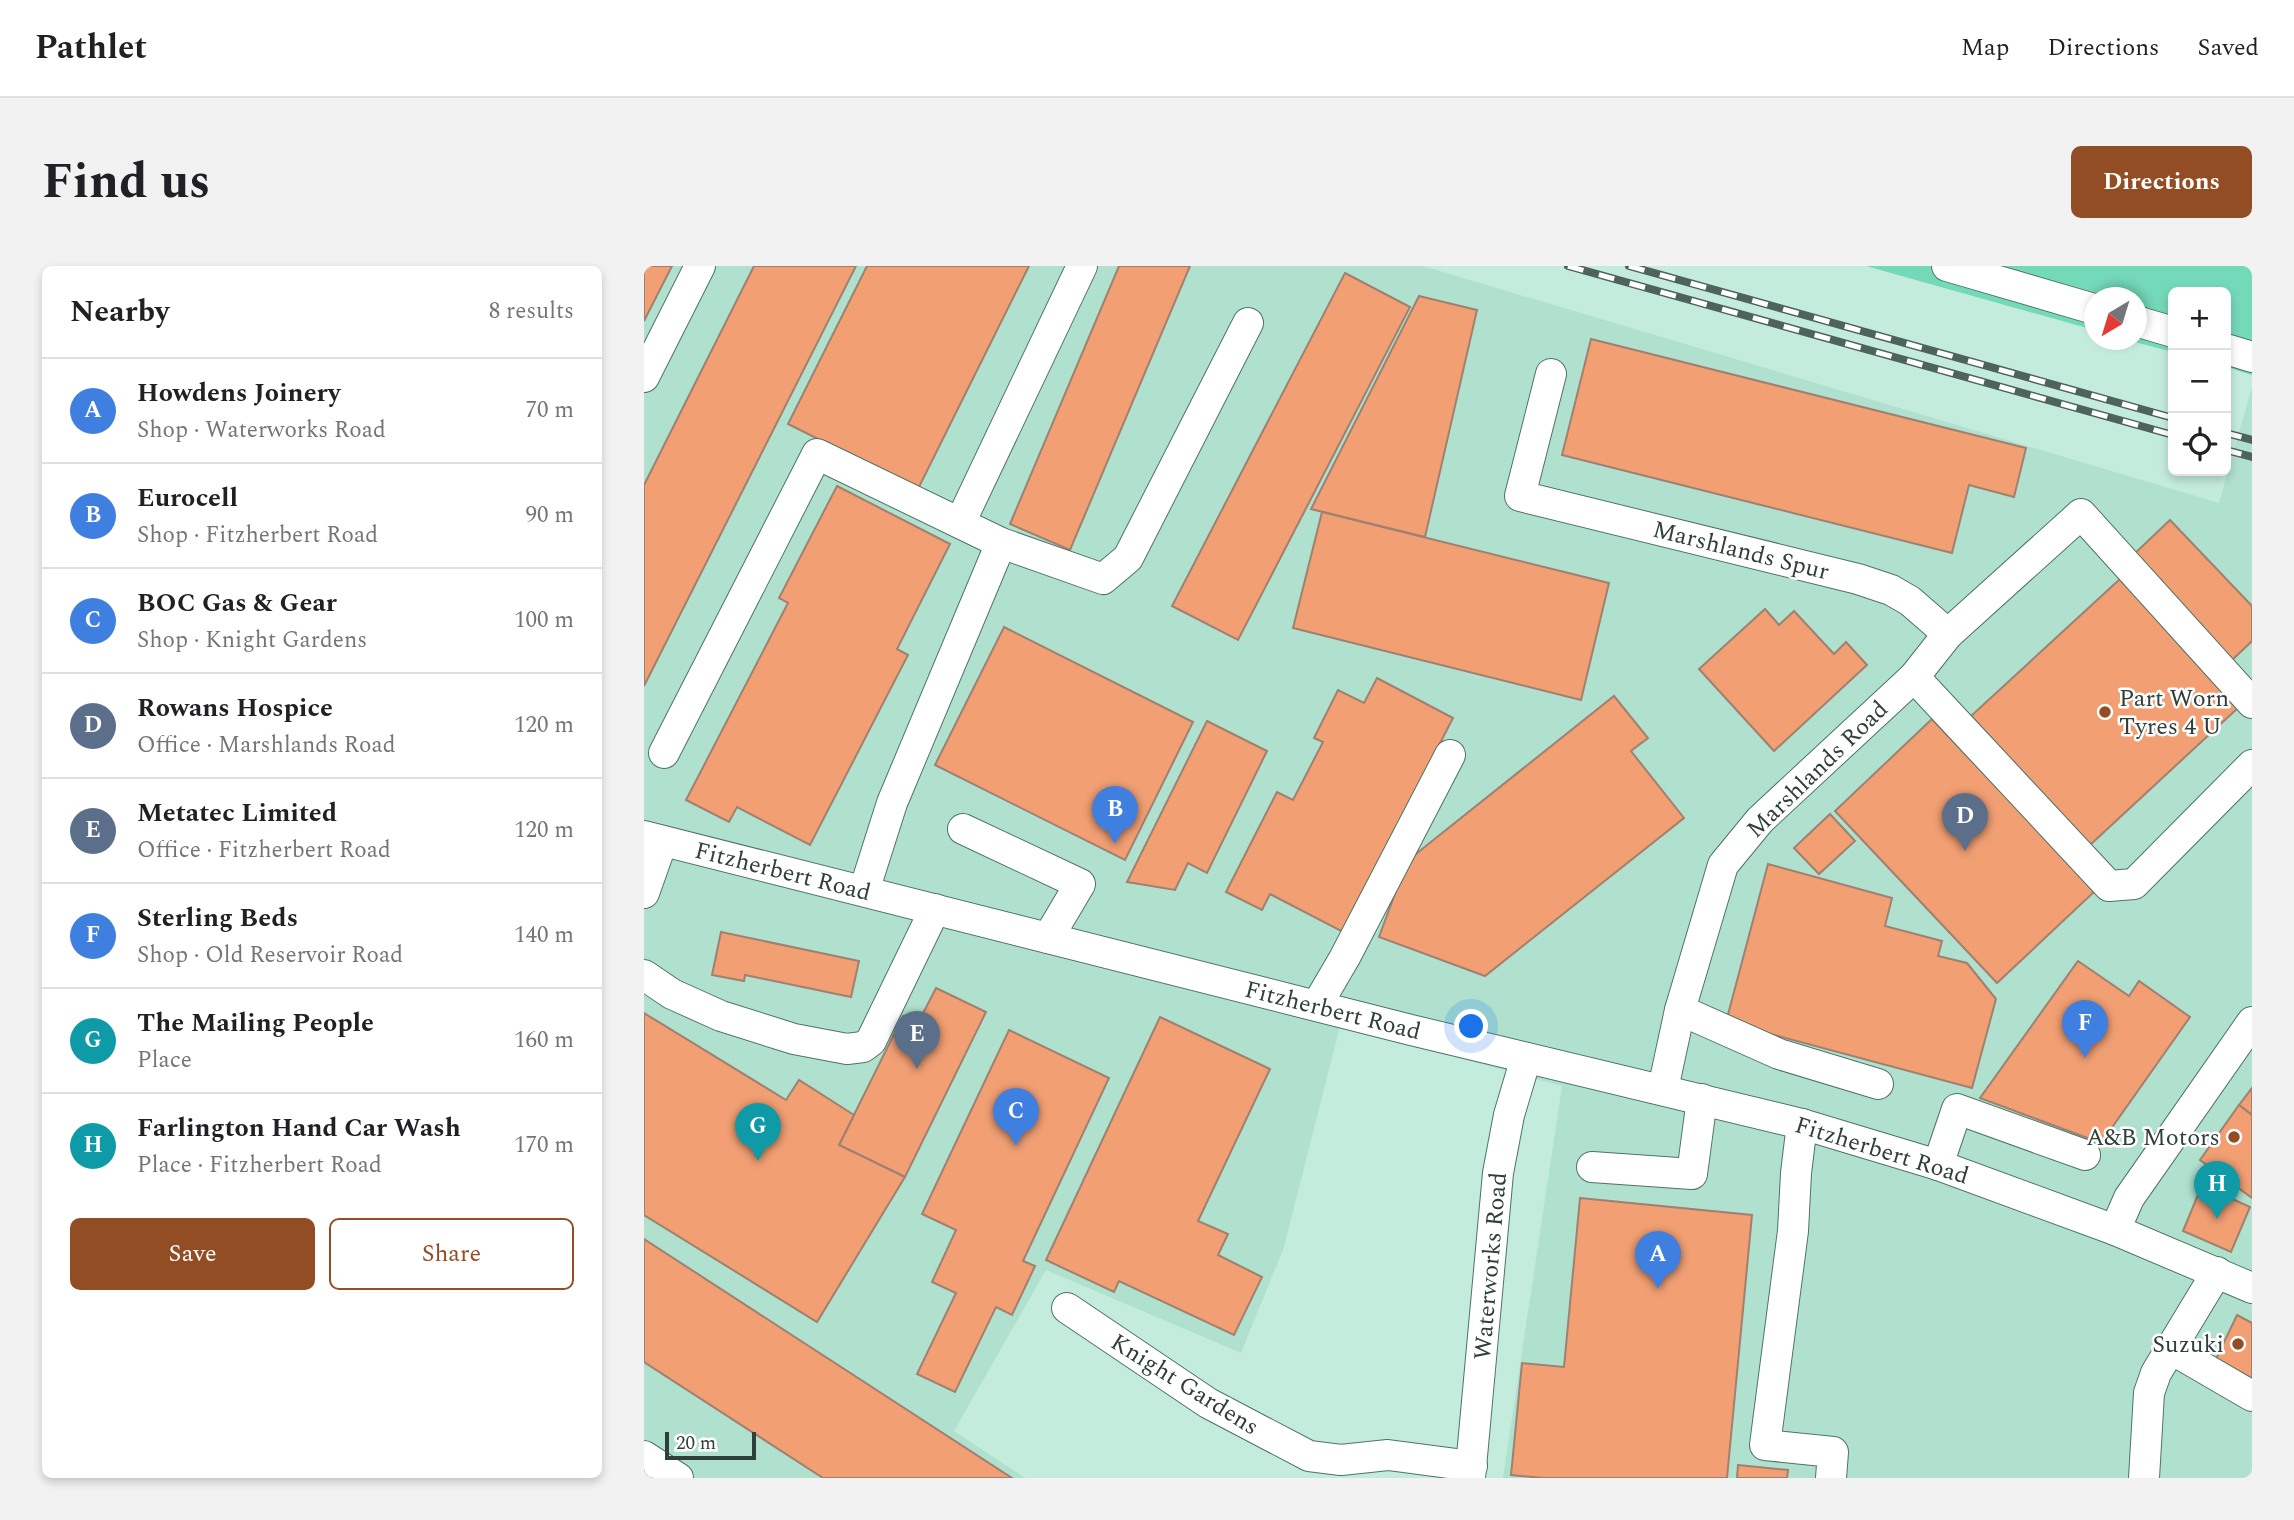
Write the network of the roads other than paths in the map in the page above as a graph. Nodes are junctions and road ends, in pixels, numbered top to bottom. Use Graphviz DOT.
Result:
graph roads {
  1 [pos="700,266"];
  2 [pos="1082,266"];
  3 [pos="1947,266"];
  4 [pos="2084,306"];
  5 [pos="1248,323"];
  6 [pos="2147,324"];
  7 [pos="2168,330"];
  8 [pos="2229,350"];
  9 [pos="2252,357"];
  10 [pos="1551,374"];
  11 [pos="644,377"];
  12 [pos="960,523"];
  13 [pos="1001,543"];
  14 [pos="1948,634"];
  15 [pos="1914,677"];
  16 [pos="2252,703"];
  17 [pos="664,753"];
  18 [pos="1450,755"];
  19 [pos="2252,765"];
  20 [pos="963,829"];
  21 [pos="653,839"];
  22 [pos="864,891"];
  23 [pos="644,893"];
  24 [pos="935,909"];
  25 [pos="1048,938"];
  26 [pos="644,975"];
  27 [pos="1317,1005"];
  28 [pos="1680,1010"];
  29 [pos="2252,1022"];
  30 [pos="1526,1058"];
  31 [pos="1878,1084"];
  32 [pos="1662,1089"];
  33 [pos="1702,1099"];
  34 [pos="1802,1124"];
  35 [pos="2085,1155"];
  36 [pos="1938,1165"];
  37 [pos="1592,1167"];
  38 [pos="2115,1230"];
  39 [pos="2217,1272"];
  40 [pos="2252,1288"];
  41 [pos="1067,1308"];
  42 [pos="2171,1349"];
  43 [pos="2252,1396"];
  44 [pos="644,1456"];
  45 [pos="1471,1472"];
  46 [pos="678,1478"];
  47 [pos="1831,1478"];
  48 [pos="2144,1478"];
  1 -- 11 [label="street"];
  2 -- 12 [label="street"];
  3 -- 4 [label="street"];
  5 -- 13 [label="street"];
  6 -- 7 [label="street"];
  8 -- 9 [label="street"];
  10 -- 14 [label="street, Marshlands Spur"];
  12 -- 13 [label="street"];
  12 -- 17 [label="street"];
  13 -- 22 [label="street"];
  14 -- 15 [label="street, Marshlands Road"];
  14 -- 16 [label="street, Marshlands Road"];
  15 -- 19 [label="street"];
  15 -- 28 [label="street, Marshlands Road"];
  18 -- 27 [label="street"];
  20 -- 25 [label="street"];
  21 -- 22 [label="street, Fitzherbert Road"];
  21 -- 23 [label="street"];
  22 -- 24 [label="street, Fitzherbert Road"];
  24 -- 25 [label="street, Fitzherbert Road"];
  24 -- 26 [label="street"];
  25 -- 27 [label="street, Fitzherbert Road"];
  27 -- 30 [label="street, Fitzherbert Road"];
  28 -- 31 [label="street"];
  28 -- 32 [label="street, Marshlands Road"];
  29 -- 38 [label="street"];
  30 -- 32 [label="street, Fitzherbert Road"];
  30 -- 45 [label="street, Waterworks Road"];
  32 -- 33 [label="street, Fitzherbert Road"];
  33 -- 34 [label="street, Fitzherbert Road"];
  33 -- 37 [label="street"];
  34 -- 36 [label="street, Fitzherbert Road"];
  34 -- 47 [label="street"];
  35 -- 36 [label="street"];
  36 -- 38 [label="street, Fitzherbert Road"];
  38 -- 39 [label="street, Fitzherbert Road"];
  39 -- 40 [label="street, Fitzherbert Road"];
  39 -- 42 [label="street"];
  41 -- 45 [label="street, Knight Gardens"];
  42 -- 43 [label="street"];
  42 -- 48 [label="street"];
  44 -- 46 [label="street"];
}
